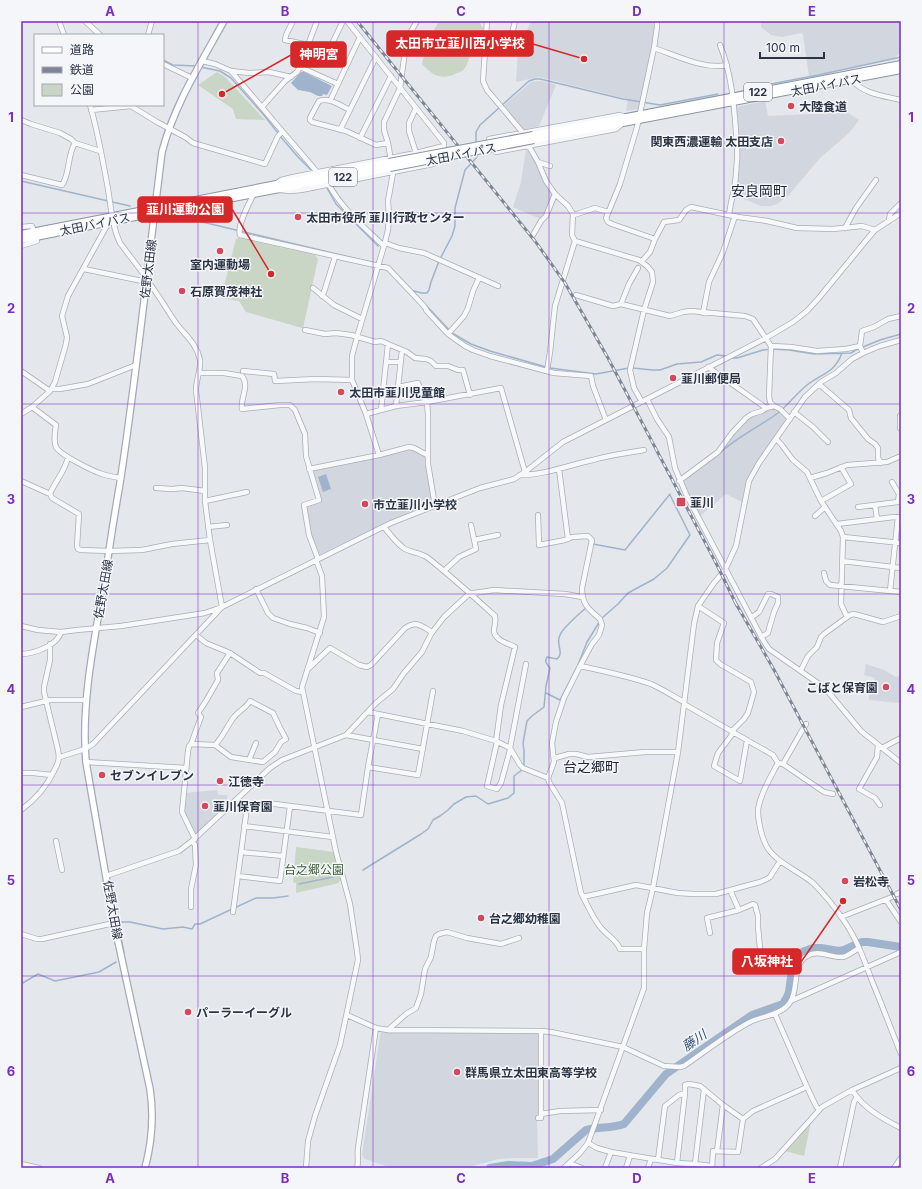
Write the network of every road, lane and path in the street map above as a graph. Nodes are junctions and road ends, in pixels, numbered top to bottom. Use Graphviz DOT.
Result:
graph roads {
  1 [pos="59,21"];
  2 [pos="85,21"];
  3 [pos="152,21"];
  4 [pos="224,21"];
  5 [pos="293,21"];
  6 [pos="317,21"];
  7 [pos="343,21"];
  8 [pos="347,21"];
  9 [pos="417,21"];
  10 [pos="487,21"];
  11 [pos="515,21"];
  12 [pos="657,21"];
  13 [pos="64,34"];
  14 [pos="99,34"];
  15 [pos="148,34"];
  16 [pos="360,37"];
  17 [pos="486,43"];
  18 [pos="308,45"];
  19 [pos="720,45"];
  20 [pos="654,48"];
  21 [pos="327,54"];
  22 [pos="376,57"];
  23 [pos="202,60"];
  24 [pos="348,63"];
  25 [pos="164,64"];
  26 [pos="901,64"];
  27 [pos="726,65"];
  28 [pos="300,67"];
  29 [pos="901,70"];
  30 [pos="231,71"];
  31 [pos="391,76"];
  32 [pos="291,77"];
  33 [pos="192,78"];
  34 [pos="852,80"];
  35 [pos="338,84"];
  36 [pos="400,88"];
  37 [pos="330,100"];
  38 [pos="733,100"];
  39 [pos="901,100"];
  40 [pos="262,107"];
  41 [pos="91,108"];
  42 [pos="416,108"];
  43 [pos="350,110"];
  44 [pos="626,117"];
  45 [pos="639,118"];
  46 [pos="21,120"];
  47 [pos="622,124"];
  48 [pos="169,128"];
  49 [pos="340,130"];
  50 [pos="282,132"];
  51 [pos="522,133"];
  52 [pos="360,138"];
  53 [pos="533,138"];
  54 [pos="489,139"];
  55 [pos="388,143"];
  56 [pos="75,144"];
  57 [pos="529,147"];
  58 [pos="100,151"];
  59 [pos="496,152"];
  60 [pos="416,153"];
  61 [pos="538,162"];
  62 [pos="433,164"];
  63 [pos="391,165"];
  64 [pos="550,166"];
  65 [pos="317,172"];
  66 [pos="21,175"];
  67 [pos="876,180"];
  68 [pos="329,185"];
  69 [pos="276,187"];
  70 [pos="258,188"];
  71 [pos="230,193"];
  72 [pos="254,194"];
  73 [pos="555,194"];
  74 [pos="901,203"];
  75 [pos="155,210"];
  76 [pos="608,212"];
  77 [pos="901,213"];
  78 [pos="574,215"];
  79 [pos="729,215"];
  80 [pos="735,216"];
  81 [pos="112,220"];
  82 [pos="889,221"];
  83 [pos="21,227"];
  84 [pos="845,228"];
  85 [pos="875,230"];
  86 [pos="21,234"];
  87 [pos="35,234"];
  88 [pos="533,235"];
  89 [pos="655,239"];
  90 [pos="21,240"];
  91 [pos="576,242"];
  92 [pos="384,244"];
  93 [pos="21,246"];
  94 [pos="335,257"];
  95 [pos="642,261"];
  96 [pos="378,266"];
  97 [pos="638,268"];
  98 [pos="84,269"];
  99 [pos="479,278"];
  100 [pos="147,279"];
  101 [pos="498,286"];
  102 [pos="313,288"];
  103 [pos="322,296"];
  104 [pos="576,296"];
  105 [pos="621,304"];
  106 [pos="644,310"];
  107 [pos="702,312"];
  108 [pos="901,316"];
  109 [pos="362,319"];
  110 [pos="305,330"];
  111 [pos="450,332"];
  112 [pos="357,337"];
  113 [pos="766,338"];
  114 [pos="901,340"];
  115 [pos="388,344"];
  116 [pos="770,349"];
  117 [pos="861,349"];
  118 [pos="402,350"];
  119 [pos="386,362"];
  120 [pos="401,362"];
  121 [pos="136,365"];
  122 [pos="708,367"];
  123 [pos="547,369"];
  124 [pos="21,371"];
  125 [pos="243,371"];
  126 [pos="199,373"];
  127 [pos="352,380"];
  128 [pos="819,384"];
  129 [pos="398,387"];
  130 [pos="51,390"];
  131 [pos="470,395"];
  132 [pos="647,399"];
  133 [pos="427,402"];
  134 [pos="642,402"];
  135 [pos="396,406"];
  136 [pos="774,406"];
  137 [pos="32,407"];
  138 [pos="766,408"];
  139 [pos="381,410"];
  140 [pos="794,412"];
  141 [pos="21,414"];
  142 [pos="366,414"];
  143 [pos="900,416"];
  144 [pos="790,419"];
  145 [pos="606,420"];
  146 [pos="901,428"];
  147 [pos="776,439"];
  148 [pos="828,442"];
  149 [pos="644,450"];
  150 [pos="379,455"];
  151 [pos="428,455"];
  152 [pos="901,456"];
  153 [pos="68,457"];
  154 [pos="881,463"];
  155 [pos="842,467"];
  156 [pos="309,469"];
  157 [pos="560,469"];
  158 [pos="525,472"];
  159 [pos="520,475"];
  160 [pos="120,478"];
  161 [pos="810,478"];
  162 [pos="679,480"];
  163 [pos="21,481"];
  164 [pos="892,482"];
  165 [pos="156,488"];
  166 [pos="205,491"];
  167 [pos="247,492"];
  168 [pos="50,494"];
  169 [pos="900,494"];
  170 [pos="204,501"];
  171 [pos="821,501"];
  172 [pos="875,505"];
  173 [pos="435,506"];
  174 [pos="825,507"];
  175 [pos="858,507"];
  176 [pos="538,515"];
  177 [pos="815,516"];
  178 [pos="899,518"];
  179 [pos="877,519"];
  180 [pos="837,524"];
  181 [pos="228,525"];
  182 [pos="471,525"];
  183 [pos="208,527"];
  184 [pos="384,527"];
  185 [pos="498,535"];
  186 [pos="843,537"];
  187 [pos="568,539"];
  188 [pos="210,540"];
  189 [pos="474,540"];
  190 [pos="895,542"];
  191 [pos="901,542"];
  192 [pos="109,551"];
  193 [pos="317,559"];
  194 [pos="842,561"];
  195 [pos="893,567"];
  196 [pos="901,568"];
  197 [pos="725,570"];
  198 [pos="444,571"];
  199 [pos="824,573"];
  200 [pos="842,586"];
  201 [pos="256,589"];
  202 [pos="890,591"];
  203 [pos="901,592"];
  204 [pos="470,593"];
  205 [pos="582,596"];
  206 [pos="698,606"];
  207 [pos="222,607"];
  208 [pos="901,616"];
  209 [pos="847,617"];
  210 [pos="751,618"];
  211 [pos="21,626"];
  212 [pos="96,628"];
  213 [pos="61,632"];
  214 [pos="432,632"];
  215 [pos="320,633"];
  216 [pos="196,635"];
  217 [pos="762,637"];
  218 [pos="50,644"];
  219 [pos="230,653"];
  220 [pos="21,654"];
  221 [pos="526,664"];
  222 [pos="580,666"];
  223 [pos="307,670"];
  224 [pos="801,670"];
  225 [pos="433,690"];
  226 [pos="303,692"];
  227 [pos="46,700"];
  228 [pos="86,700"];
  229 [pos="684,703"];
  230 [pos="21,706"];
  231 [pos="368,712"];
  232 [pos="378,714"];
  233 [pos="428,724"];
  234 [pos="806,724"];
  235 [pos="733,732"];
  236 [pos="346,735"];
  237 [pos="901,738"];
  238 [pos="373,740"];
  239 [pos="747,740"];
  240 [pos="496,741"];
  241 [pos="256,743"];
  242 [pos="191,744"];
  243 [pos="215,744"];
  244 [pos="880,746"];
  245 [pos="315,748"];
  246 [pos="85,749"];
  247 [pos="423,749"];
  248 [pos="510,749"];
  249 [pos="678,752"];
  250 [pos="60,757"];
  251 [pos="555,758"];
  252 [pos="250,760"];
  253 [pos="264,761"];
  254 [pos="86,762"];
  255 [pos="901,763"];
  256 [pos="780,764"];
  257 [pos="368,767"];
  258 [pos="186,768"];
  259 [pos="270,768"];
  260 [pos="21,774"];
  261 [pos="52,775"];
  262 [pos="548,778"];
  263 [pos="833,794"];
  264 [pos="234,802"];
  265 [pos="267,803"];
  266 [pos="880,805"];
  267 [pos="290,806"];
  268 [pos="21,810"];
  269 [pos="328,811"];
  270 [pos="244,826"];
  271 [pos="286,832"];
  272 [pos="333,837"];
  273 [pos="194,840"];
  274 [pos="56,841"];
  275 [pos="241,852"];
  276 [pos="283,856"];
  277 [pos="780,861"];
  278 [pos="62,870"];
  279 [pos="106,876"];
  280 [pos="238,876"];
  281 [pos="653,888"];
  282 [pos="730,890"];
  283 [pos="583,897"];
  284 [pos="892,897"];
  285 [pos="886,900"];
  286 [pos="191,907"];
  287 [pos="234,910"];
  288 [pos="739,910"];
  289 [pos="841,917"];
  290 [pos="901,922"];
  291 [pos="114,923"];
  292 [pos="710,933"];
  293 [pos="21,934"];
  294 [pos="519,938"];
  295 [pos="859,948"];
  296 [pos="644,949"];
  297 [pos="901,952"];
  298 [pos="867,967"];
  299 [pos="762,970"];
  300 [pos="792,1000"];
  301 [pos="775,1014"];
  302 [pos="347,1015"];
  303 [pos="376,1028"];
  304 [pos="388,1030"];
  305 [pos="541,1031"];
  306 [pos="623,1047"];
  307 [pos="901,1054"];
  308 [pos="901,1068"];
  309 [pos="807,1087"];
  310 [pos="704,1089"];
  311 [pos="852,1090"];
  312 [pos="685,1093"];
  313 [pos="857,1097"];
  314 [pos="723,1105"];
  315 [pos="601,1110"];
  316 [pos="819,1110"];
  317 [pos="743,1119"];
  318 [pos="901,1128"];
  319 [pos="588,1143"];
  320 [pos="717,1151"];
  321 [pos="611,1152"];
  322 [pos="630,1156"];
  323 [pos="901,1158"];
  324 [pos="651,1159"];
  325 [pos="658,1160"];
  326 [pos="569,1163"];
  327 [pos="677,1163"];
  328 [pos="21,1164"];
  329 [pos="696,1164"];
  330 [pos="711,1167"];
  331 [pos="39,1168"];
  332 [pos="145,1168"];
  333 [pos="306,1168"];
  334 [pos="357,1168"];
  335 [pos="564,1168"];
  336 [pos="582,1168"];
  337 [pos="605,1168"];
  338 [pos="626,1168"];
  339 [pos="648,1168"];
  340 [pos="761,1168"];
  341 [pos="840,1168"];
  342 [pos="894,1168"];
  1 -- 13 [label="street"];
  2 -- 14 [label="street"];
  3 -- 15 [label="street"];
  4 -- 23 [label="main road, 佐野太田線"];
  5 -- 18 [label="street"];
  6 -- 18 [label="street"];
  7 -- 21 [label="street"];
  8 -- 16 [label="street"];
  9 -- 36 [label="street"];
  10 -- 17 [label="street"];
  11 -- 17 [label="street"];
  12 -- 20 [label="street"];
  16 -- 22 [label="street"];
  16 -- 24 [label="street"];
  17 -- 51 [label="street"];
  18 -- 21 [label="street"];
  18 -- 28 [label="street"];
  19 -- 27 [label="street"];
  20 -- 27 [label="street"];
  20 -- 45 [label="street"];
  21 -- 24 [label="street"];
  22 -- 31 [label="street"];
  22 -- 43 [label="street"];
  23 -- 30 [label="street"];
  23 -- 33 [label="main road, 佐野太田線"];
  24 -- 35 [label="street"];
  25 -- 33 [label="street"];
  26 -- 38 [label="highway, 太田バイパス / 122"];
  27 -- 38 [label="street"];
  28 -- 32 [label="street"];
  28 -- 35 [label="street"];
  29 -- 34 [label="highway, 太田バイパス / 122"];
  30 -- 32 [label="street"];
  30 -- 40 [label="street"];
  31 -- 36 [label="street"];
  31 -- 52 [label="street"];
  32 -- 40 [label="street"];
  33 -- 48 [label="main road, 佐野太田線"];
  34 -- 38 [label="highway, 太田バイパス / 122"];
  34 -- 39 [label="street"];
  35 -- 37 [label="street"];
  36 -- 42 [label="street"];
  36 -- 55 [label="street"];
  37 -- 43 [label="street"];
  37 -- 49 [label="street"];
  38 -- 45 [label="highway, 太田バイパス / 122"];
  38 -- 79 [label="street"];
  40 -- 50 [label="street"];
  41 -- 48 [label="street"];
  41 -- 58 [label="street"];
  42 -- 60 [label="street"];
  42 -- 60 [label="street"];
  43 -- 49 [label="street"];
  44 -- 45 [label="highway, 太田バイパス / 122"];
  44 -- 51 [label="street"];
  44 -- 53 [label="highway, 太田バイパス / 122"];
  45 -- 47 [label="highway, 太田バイパス / 122"];
  45 -- 76 [label="street"];
  46 -- 56 [label="street"];
  47 -- 53 [label="highway, 太田バイパス / 122"];
  47 -- 57 [label="street"];
  48 -- 50 [label="street"];
  48 -- 75 [label="main road, 佐野太田線"];
  49 -- 52 [label="street"];
  50 -- 65 [label="street"];
  51 -- 54 [label="street"];
  51 -- 57 [label="street"];
  52 -- 55 [label="street"];
  53 -- 63 [label="highway, 太田バイパス / 122, bridge"];
  55 -- 63 [label="street"];
  56 -- 58 [label="street"];
  56 -- 66 [label="street"];
  57 -- 59 [label="street"];
  57 -- 61 [label="street"];
  58 -- 81 [label="street"];
  60 -- 63 [label="street"];
  61 -- 64 [label="street"];
  61 -- 73 [label="street"];
  62 -- 63 [label="street"];
  63 -- 65 [label="street"];
  63 -- 68 [label="street"];
  63 -- 69 [label="highway, 太田バイパス / 122"];
  63 -- 92 [label="street"];
  65 -- 69 [label="street"];
  67 -- 84 [label="street"];
  68 -- 69 [label="street"];
  68 -- 92 [label="street"];
  69 -- 70 [label="highway, 太田バイパス / 122"];
  69 -- 72 [label="highway, 太田バイパス / 122"];
  70 -- 71 [label="highway, 太田バイパス / 122"];
  70 -- 72 [label="street"];
  71 -- 72 [label="street"];
  71 -- 75 [label="highway, 太田バイパス / 122"];
  72 -- 75 [label="highway, 太田バイパス / 122"];
  72 -- 94 [label="street"];
  73 -- 78 [label="street"];
  73 -- 88 [label="street"];
  74 -- 82 [label="street"];
  75 -- 81 [label="highway, 太田バイパス / 122"];
  75 -- 100 [label="main road, 佐野太田線"];
  76 -- 78 [label="street"];
  76 -- 89 [label="street"];
  77 -- 82 [label="street"];
  78 -- 91 [label="street"];
  79 -- 80 [label="street"];
  79 -- 89 [label="street"];
  80 -- 84 [label="street"];
  80 -- 107 [label="street"];
  81 -- 87 [label="highway, 太田バイパス / 122"];
  81 -- 98 [label="street"];
  81 -- 100 [label="street"];
  82 -- 85 [label="street"];
  83 -- 87 [label="street"];
  84 -- 85 [label="street"];
  85 -- 113 [label="street"];
  86 -- 87 [label="highway, 太田バイパス / 122"];
  87 -- 90 [label="highway, 太田バイパス / 122"];
  87 -- 93 [label="street"];
  89 -- 95 [label="street"];
  91 -- 95 [label="street"];
  91 -- 123 [label="street"];
  92 -- 96 [label="street"];
  92 -- 99 [label="street"];
  94 -- 96 [label="street"];
  94 -- 103 [label="street"];
  95 -- 106 [label="street"];
  96 -- 109 [label="street"];
  96 -- 111 [label="street"];
  97 -- 105 [label="street"];
  98 -- 100 [label="street"];
  98 -- 130 [label="street"];
  99 -- 101 [label="street"];
  99 -- 111 [label="street"];
  100 -- 121 [label="main road, 佐野太田線"];
  100 -- 126 [label="street"];
  102 -- 103 [label="street"];
  103 -- 109 [label="street"];
  104 -- 105 [label="street"];
  105 -- 106 [label="street"];
  106 -- 107 [label="street"];
  106 -- 134 [label="street"];
  107 -- 113 [label="street"];
  108 -- 117 [label="street"];
  109 -- 112 [label="street"];
  110 -- 112 [label="street"];
  111 -- 123 [label="street"];
  112 -- 115 [label="street"];
  112 -- 127 [label="street"];
  113 -- 116 [label="street"];
  113 -- 122 [label="street"];
  114 -- 117 [label="street"];
  115 -- 118 [label="street"];
  115 -- 119 [label="street"];
  116 -- 117 [label="street"];
  116 -- 136 [label="street"];
  117 -- 128 [label="street"];
  118 -- 120 [label="street"];
  118 -- 131 [label="street"];
  119 -- 120 [label="street"];
  119 -- 139 [label="street"];
  120 -- 129 [label="street"];
  121 -- 130 [label="street"];
  121 -- 160 [label="main road, 佐野太田線"];
  122 -- 132 [label="street"];
  122 -- 138 [label="street"];
  123 -- 145 [label="street"];
  124 -- 130 [label="street"];
  125 -- 127 [label="street"];
  126 -- 156 [label="street"];
  126 -- 166 [label="street"];
  127 -- 142 [label="street"];
  128 -- 140 [label="street"];
  128 -- 154 [label="street"];
  129 -- 133 [label="street"];
  129 -- 135 [label="street"];
  130 -- 137 [label="street"];
  131 -- 133 [label="street"];
  131 -- 158 [label="street"];
  132 -- 134 [label="street"];
  132 -- 162 [label="street"];
  133 -- 135 [label="street"];
  133 -- 151 [label="street"];
  134 -- 145 [label="street"];
  135 -- 139 [label="street"];
  136 -- 138 [label="street"];
  136 -- 144 [label="street"];
  137 -- 141 [label="street"];
  137 -- 153 [label="street"];
  138 -- 162 [label="street"];
  139 -- 142 [label="street"];
  140 -- 144 [label="street"];
  140 -- 148 [label="street"];
  142 -- 150 [label="street"];
  143 -- 146 [label="street"];
  144 -- 147 [label="street"];
  145 -- 158 [label="street"];
  147 -- 161 [label="street"];
  147 -- 197 [label="street"];
  149 -- 157 [label="street"];
  150 -- 151 [label="street"];
  150 -- 156 [label="street"];
  151 -- 173 [label="street"];
  152 -- 154 [label="street"];
  153 -- 160 [label="street"];
  153 -- 168 [label="street"];
  154 -- 155 [label="street"];
  155 -- 161 [label="street"];
  155 -- 171 [label="street"];
  156 -- 193 [label="street"];
  157 -- 159 [label="street"];
  157 -- 187 [label="street"];
  158 -- 159 [label="street"];
  159 -- 173 [label="street"];
  160 -- 192 [label="main road, 佐野太田線"];
  161 -- 171 [label="street"];
  162 -- 197 [label="street"];
  163 -- 168 [label="street"];
  164 -- 169 [label="street"];
  165 -- 166 [label="street"];
  166 -- 170 [label="street"];
  167 -- 170 [label="street"];
  168 -- 192 [label="street"];
  169 -- 172 [label="street"];
  170 -- 183 [label="street"];
  171 -- 174 [label="street"];
  172 -- 175 [label="street"];
  172 -- 179 [label="street"];
  173 -- 184 [label="street"];
  174 -- 177 [label="street"];
  174 -- 180 [label="street"];
  176 -- 187 [label="street"];
  178 -- 179 [label="street"];
  178 -- 190 [label="street"];
  179 -- 180 [label="street"];
  180 -- 186 [label="street"];
  181 -- 183 [label="street"];
  182 -- 189 [label="street"];
  183 -- 188 [label="street"];
  184 -- 193 [label="street"];
  184 -- 198 [label="street"];
  185 -- 189 [label="street"];
  186 -- 190 [label="street"];
  186 -- 194 [label="street"];
  187 -- 205 [label="street"];
  188 -- 192 [label="street"];
  188 -- 207 [label="street"];
  189 -- 198 [label="street"];
  190 -- 191 [label="street"];
  190 -- 195 [label="street"];
  192 -- 212 [label="main road, 佐野太田線"];
  193 -- 201 [label="street"];
  193 -- 215 [label="street"];
  194 -- 195 [label="street"];
  194 -- 200 [label="street"];
  195 -- 196 [label="street"];
  195 -- 202 [label="street"];
  197 -- 206 [label="street"];
  197 -- 210 [label="street"];
  198 -- 204 [label="street"];
  199 -- 200 [label="street"];
  200 -- 202 [label="street"];
  200 -- 209 [label="street"];
  201 -- 207 [label="street"];
  201 -- 215 [label="street"];
  202 -- 203 [label="street"];
  204 -- 205 [label="street"];
  204 -- 214 [label="street"];
  204 -- 240 [label="street"];
  205 -- 222 [label="street"];
  206 -- 229 [label="street"];
  206 -- 235 [label="street"];
  207 -- 212 [label="street"];
  207 -- 216 [label="street"];
  208 -- 209 [label="street"];
  209 -- 224 [label="street"];
  210 -- 217 [label="street"];
  210 -- 217 [label="street"];
  211 -- 213 [label="street"];
  212 -- 213 [label="street"];
  212 -- 228 [label="main road, 佐野太田線"];
  213 -- 218 [label="street"];
  214 -- 223 [label="street"];
  214 -- 231 [label="street"];
  215 -- 223 [label="street"];
  216 -- 219 [label="street"];
  216 -- 246 [label="street"];
  217 -- 224 [label="street"];
  218 -- 220 [label="street"];
  218 -- 227 [label="street"];
  219 -- 226 [label="street"];
  219 -- 242 [label="street"];
  221 -- 248 [label="street"];
  222 -- 229 [label="street"];
  222 -- 251 [label="street"];
  223 -- 226 [label="street"];
  224 -- 244 [label="street"];
  225 -- 233 [label="street"];
  226 -- 245 [label="street"];
  227 -- 228 [label="street"];
  227 -- 230 [label="street"];
  227 -- 250 [label="street"];
  228 -- 246 [label="main road, 佐野太田線"];
  229 -- 235 [label="street"];
  229 -- 249 [label="street"];
  231 -- 232 [label="street"];
  231 -- 236 [label="street"];
  232 -- 233 [label="street"];
  232 -- 238 [label="street"];
  233 -- 240 [label="street"];
  233 -- 247 [label="street"];
  234 -- 256 [label="street"];
  235 -- 239 [label="street"];
  235 -- 239 [label="street"];
  236 -- 238 [label="street"];
  236 -- 245 [label="street"];
  237 -- 244 [label="street"];
  238 -- 247 [label="street"];
  238 -- 257 [label="street"];
  239 -- 256 [label="street"];
  240 -- 248 [label="street"];
  240 -- 248 [label="street"];
  241 -- 252 [label="street"];
  242 -- 243 [label="street"];
  242 -- 258 [label="street"];
  243 -- 252 [label="street"];
  243 -- 253 [label="street"];
  244 -- 255 [label="street"];
  244 -- 266 [label="street"];
  245 -- 259 [label="street"];
  245 -- 269 [label="street"];
  246 -- 250 [label="street"];
  246 -- 254 [label="main road, 佐野太田線"];
  247 -- 257 [label="street"];
  248 -- 262 [label="street"];
  249 -- 251 [label="street"];
  249 -- 281 [label="street"];
  250 -- 261 [label="street"];
  251 -- 262 [label="street"];
  252 -- 253 [label="street"];
  253 -- 259 [label="street"];
  254 -- 258 [label="street"];
  254 -- 279 [label="main road, 佐野太田線"];
  256 -- 263 [label="street"];
  256 -- 277 [label="street"];
  257 -- 269 [label="street"];
  258 -- 273 [label="street"];
  259 -- 264 [label="street"];
  260 -- 261 [label="street"];
  261 -- 268 [label="street"];
  262 -- 283 [label="street"];
  264 -- 270 [label="street"];
  264 -- 273 [label="street"];
  265 -- 267 [label="street"];
  267 -- 269 [label="street"];
  267 -- 271 [label="street"];
  269 -- 272 [label="street"];
  270 -- 271 [label="street"];
  270 -- 275 [label="street"];
  271 -- 272 [label="street"];
  271 -- 276 [label="street"];
  272 -- 302 [label="street"];
  273 -- 279 [label="street"];
  273 -- 286 [label="street"];
  274 -- 278 [label="street"];
  275 -- 276 [label="street"];
  275 -- 280 [label="street"];
  276 -- 280 [label="street"];
  277 -- 282 [label="street"];
  277 -- 289 [label="street"];
  279 -- 291 [label="main road, 佐野太田線"];
  280 -- 287 [label="street"];
  281 -- 282 [label="street"];
  281 -- 283 [label="street"];
  281 -- 296 [label="street"];
  282 -- 288 [label="street"];
  283 -- 296 [label="street"];
  284 -- 285 [label="street"];
  285 -- 289 [label="street"];
  285 -- 290 [label="street"];
  288 -- 292 [label="street"];
  288 -- 299 [label="street"];
  289 -- 295 [label="street"];
  291 -- 293 [label="street"];
  291 -- 332 [label="main road, 佐野太田線"];
  294 -- 304 [label="street"];
  295 -- 298 [label="street"];
  295 -- 300 [label="street"];
  296 -- 306 [label="street"];
  297 -- 298 [label="street"];
  298 -- 300 [label="street"];
  298 -- 307 [label="street"];
  300 -- 301 [label="street"];
  301 -- 306 [label="street"];
  301 -- 309 [label="street"];
  302 -- 303 [label="street"];
  302 -- 333 [label="street"];
  303 -- 304 [label="street"];
  303 -- 334 [label="street"];
  304 -- 305 [label="street"];
  305 -- 306 [label="street"];
  305 -- 315 [label="street"];
  306 -- 315 [label="street"];
  308 -- 311 [label="street"];
  309 -- 316 [label="street"];
  309 -- 317 [label="street"];
  310 -- 312 [label="street"];
  310 -- 314 [label="street"];
  310 -- 329 [label="street"];
  311 -- 313 [label="street"];
  311 -- 316 [label="street"];
  312 -- 325 [label="street"];
  312 -- 327 [label="street"];
  313 -- 318 [label="street"];
  313 -- 341 [label="street"];
  314 -- 317 [label="street"];
  314 -- 320 [label="street"];
  315 -- 319 [label="street"];
  316 -- 340 [label="street"];
  317 -- 320 [label="street"];
  319 -- 321 [label="street"];
  319 -- 326 [label="street"];
  320 -- 330 [label="street"];
  321 -- 322 [label="street"];
  321 -- 337 [label="street"];
  322 -- 324 [label="street"];
  322 -- 338 [label="street"];
  323 -- 342 [label="street"];
  324 -- 325 [label="street"];
  324 -- 339 [label="street"];
  325 -- 327 [label="street"];
  326 -- 335 [label="street"];
  326 -- 336 [label="street"];
  327 -- 329 [label="street"];
  328 -- 331 [label="street"];
  329 -- 330 [label="street"];
}
